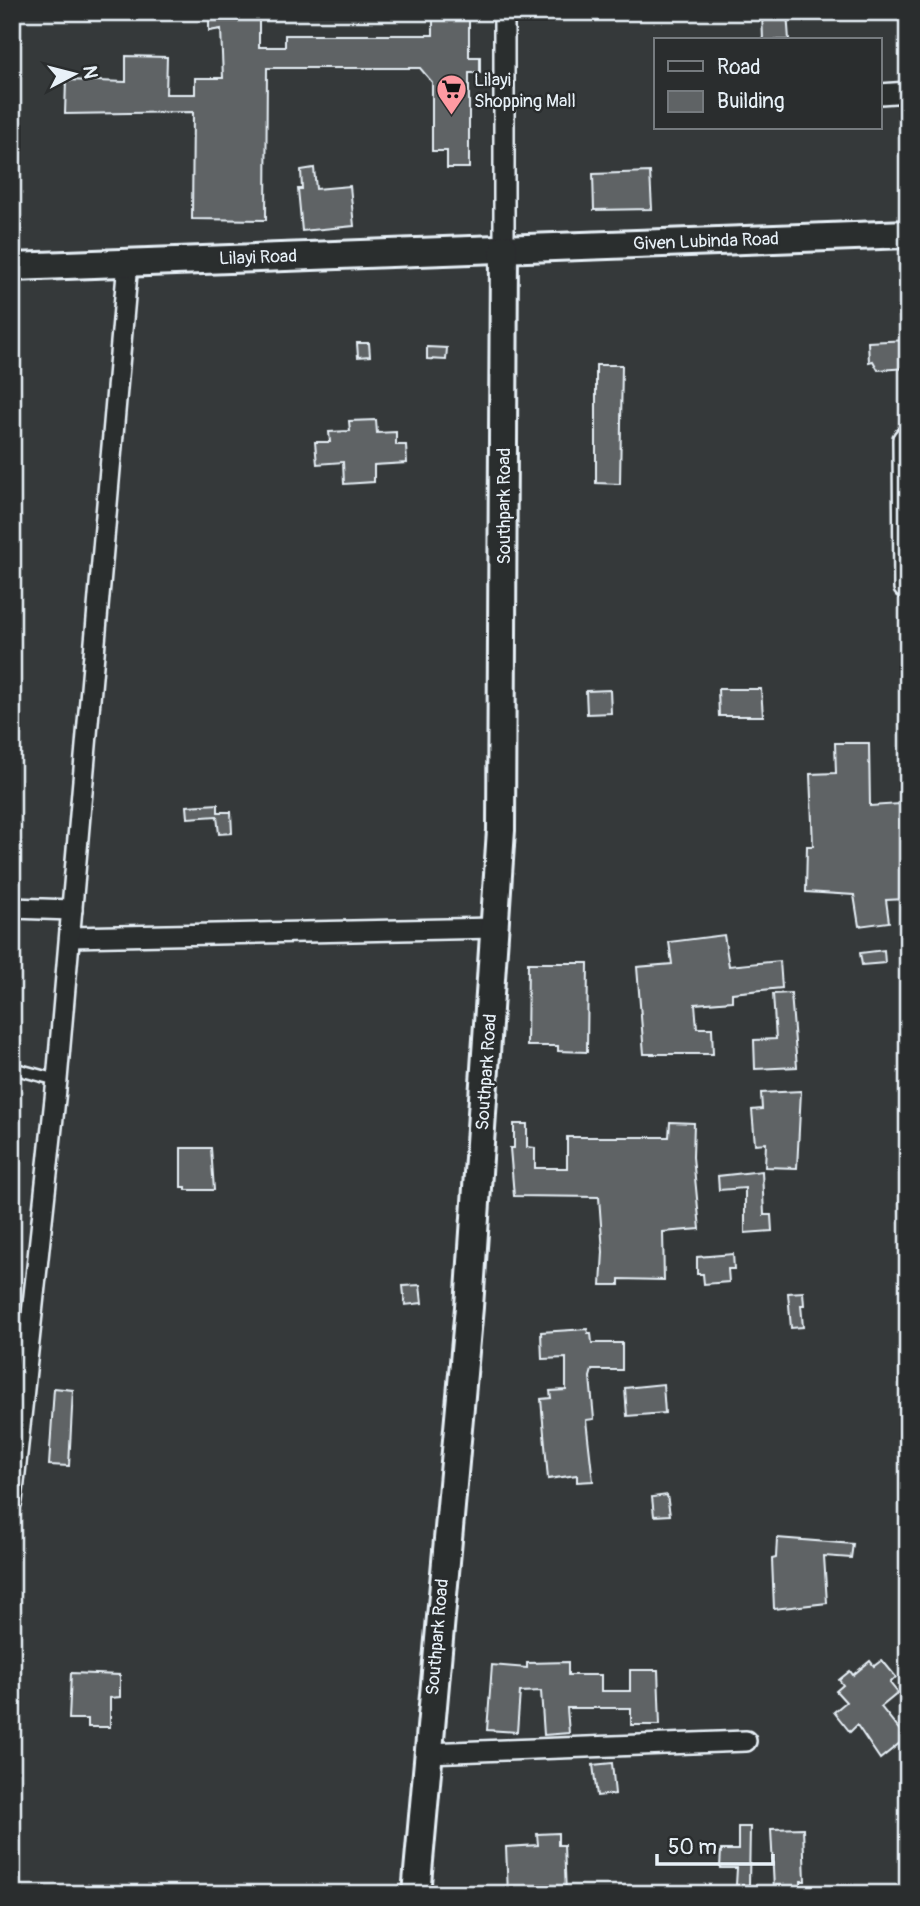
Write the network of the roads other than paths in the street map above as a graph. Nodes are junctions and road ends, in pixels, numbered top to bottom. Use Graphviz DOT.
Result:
graph roads {
  1 [pos="504,12"];
  2 [pos="908,92"];
  3 [pos="881,93"];
  4 [pos="908,234"];
  5 [pos="504,248"];
  6 [pos="128,262"];
  7 [pos="12,267"];
  8 [pos="908,433"];
  9 [pos="904,588"];
  10 [pos="12,908"];
  11 [pos="72,909"];
  12 [pos="495,928"];
  13 [pos="70,937"];
  14 [pos="12,1068"];
  15 [pos="57,1080"];
  16 [pos="12,1501"];
  17 [pos="746,1741"];
  18 [pos="427,1753"];
  19 [pos="416,1894"];
  1 -- 5 [label="street"];
  2 -- 3 [label="street"];
  4 -- 5 [label="street, Given Lubinda Road"];
  5 -- 6 [label="street, Lilayi Road"];
  5 -- 12 [label="street, Southpark Road"];
  6 -- 7 [label="street, Lilayi Road"];
  6 -- 11 [label="street"];
  8 -- 9 [label="street"];
  10 -- 11 [label="street"];
  11 -- 13 [label="street"];
  12 -- 13 [label="street"];
  12 -- 18 [label="street, Southpark Road"];
  13 -- 15 [label="street"];
  14 -- 15 [label="lane"];
  15 -- 16 [label="street"];
  17 -- 18 [label="street"];
  18 -- 19 [label="street, Southpark Road"];
}
